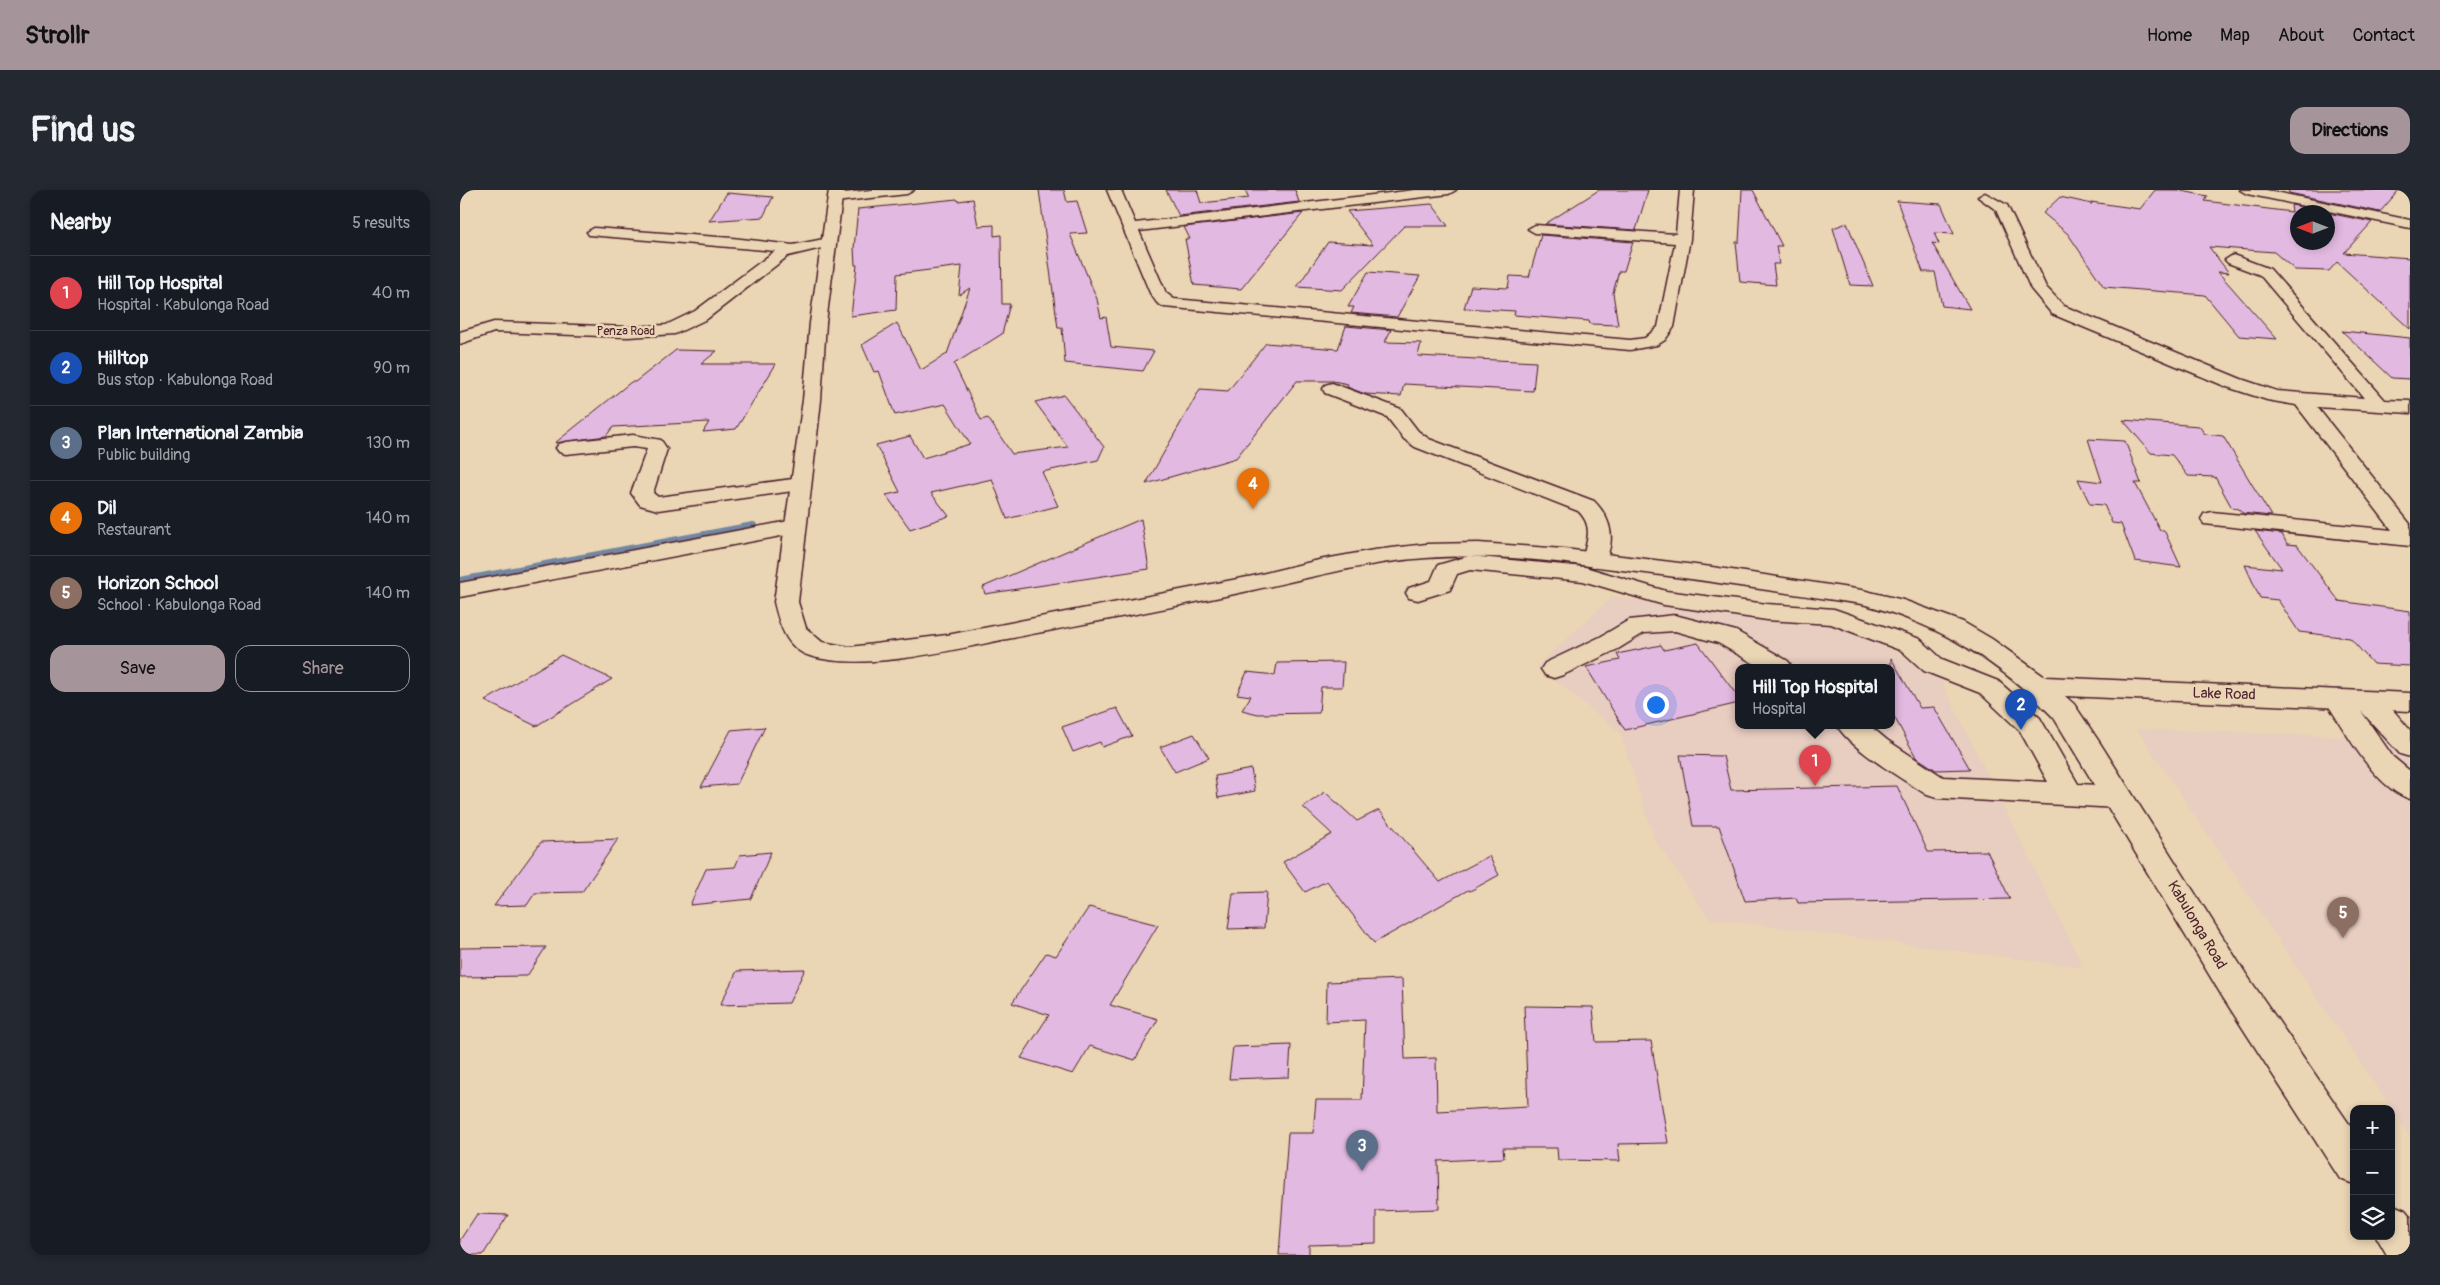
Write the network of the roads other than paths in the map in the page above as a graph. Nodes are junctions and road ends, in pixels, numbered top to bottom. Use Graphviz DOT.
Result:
graph roads {
  1 [pos="907,190"];
  2 [pos="1114,190"];
  3 [pos="1449,190"];
  4 [pos="1687,190"];
  5 [pos="2247,190"];
  6 [pos="835,194"];
  7 [pos="1984,198"];
  8 [pos="2410,224"];
  9 [pos="1130,228"];
  10 [pos="1535,229"];
  11 [pos="594,232"];
  12 [pos="1683,239"];
  13 [pos="828,242"];
  14 [pos="793,249"];
  15 [pos="2233,260"];
  16 [pos="460,324"];
  17 [pos="494,327"];
  18 [pos="460,339"];
  19 [pos="1332,389"];
  20 [pos="2302,400"];
  21 [pos="2379,404"];
  22 [pos="2410,406"];
  23 [pos="566,448"];
  24 [pos="800,484"];
  25 [pos="2212,519"];
  26 [pos="794,526"];
  27 [pos="1594,560"];
  28 [pos="460,590"];
  29 [pos="1418,593"];
  30 [pos="1774,664"];
  31 [pos="1554,669"];
  32 [pos="2039,686"];
  33 [pos="2338,698"];
  34 [pos="2366,700"];
  35 [pos="2410,702"];
  36 [pos="1856,729"];
  37 [pos="2410,747"];
  38 [pos="2410,788"];
  39 [pos="2070,795"];
  40 [pos="2118,797"];
  41 [pos="2350,1159"];
  42 [pos="2395,1230"];
  43 [pos="2410,1253"];
  1 -- 6 [label="street"];
  2 -- 9 [label="street"];
  3 -- 9 [label="street"];
  4 -- 12 [label="street"];
  5 -- 8 [label="street"];
  6 -- 13 [label="street, Kabulonga Road"];
  7 -- 20 [label="street"];
  9 -- 12 [label="street"];
  10 -- 12 [label="street"];
  11 -- 14 [label="street"];
  13 -- 14 [label="street, Penza Road"];
  13 -- 24 [label="street, Kabulonga Road"];
  14 -- 17 [label="street, Penza Road"];
  15 -- 21 [label="street"];
  16 -- 17 [label="street"];
  17 -- 18 [label="street, Penza Road"];
  19 -- 27 [label="street"];
  20 -- 21 [label="street"];
  20 -- 25 [label="street"];
  21 -- 22 [label="street"];
  23 -- 24 [label="street"];
  24 -- 26 [label="street, Kabulonga Road"];
  26 -- 27 [label="street, Kabulonga Road"];
  26 -- 28 [label="street"];
  27 -- 32 [label="street, Kabulonga Road"];
  29 -- 39 [label="street"];
  30 -- 31 [label="street"];
  32 -- 33 [label="street, Lake Road"];
  32 -- 40 [label="street, Kabulonga Road"];
  33 -- 34 [label="street, Lake Road"];
  33 -- 38 [label="street"];
  34 -- 35 [label="street, Lake Road"];
  34 -- 37 [label="street"];
  36 -- 39 [label="street"];
  39 -- 40 [label="street"];
  40 -- 41 [label="street, Kabulonga Road"];
  42 -- 43 [label="street"];
}
